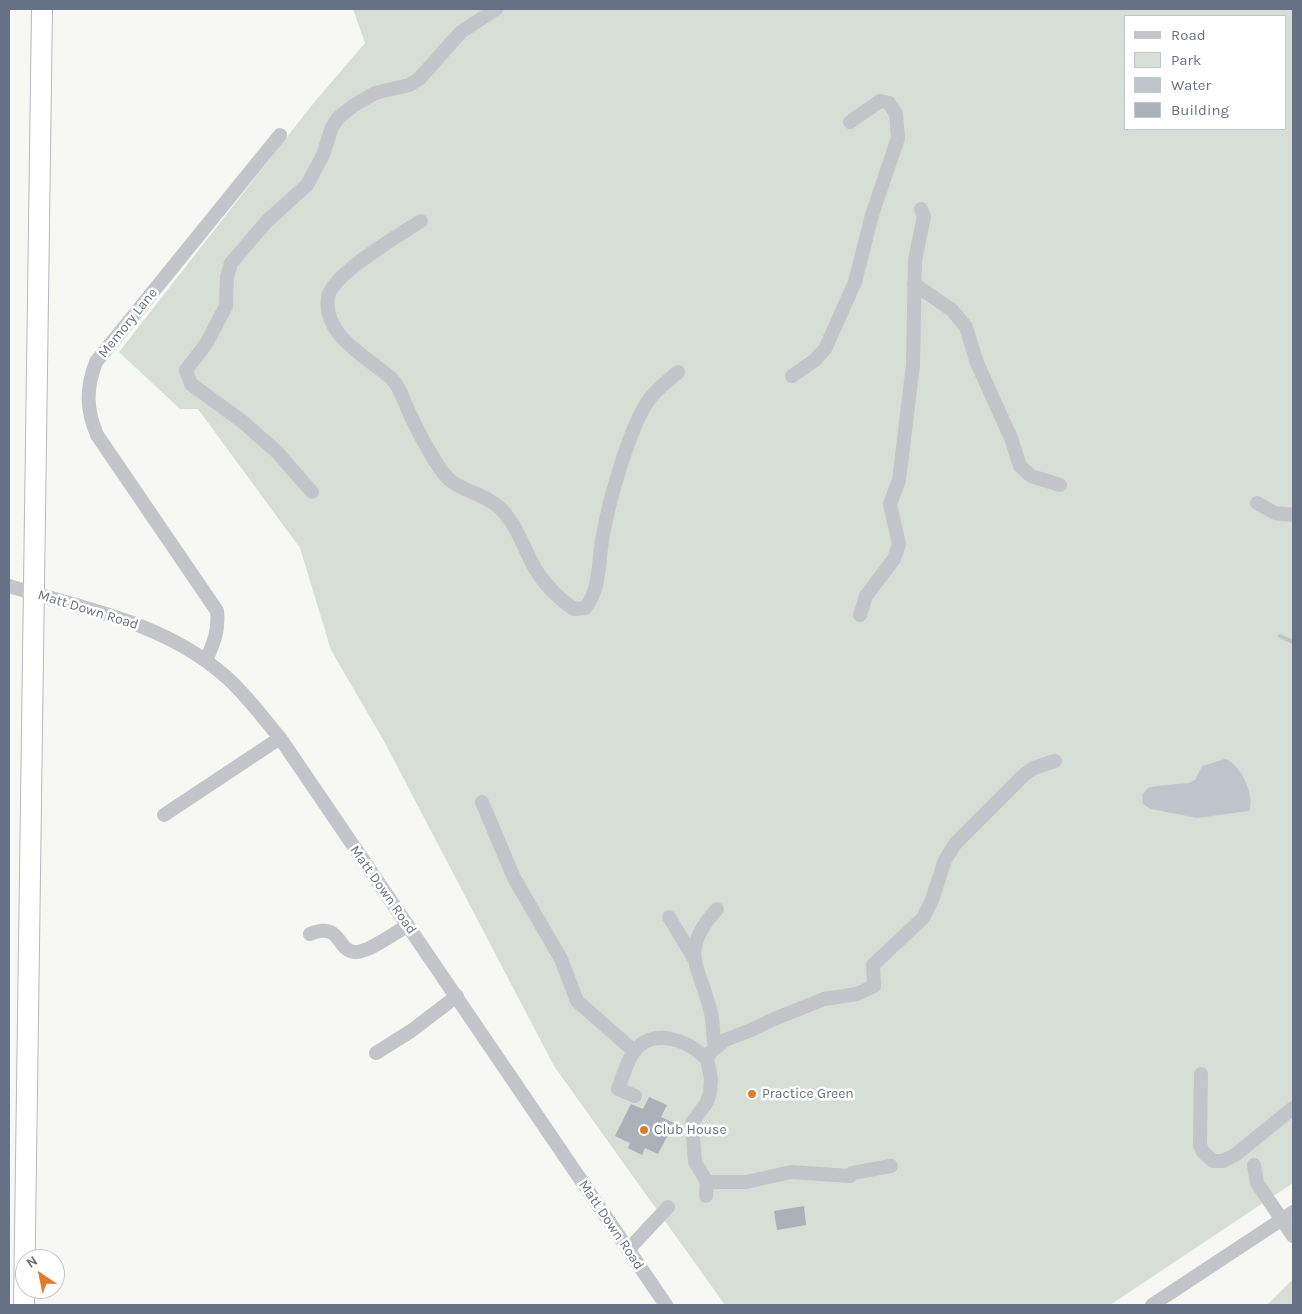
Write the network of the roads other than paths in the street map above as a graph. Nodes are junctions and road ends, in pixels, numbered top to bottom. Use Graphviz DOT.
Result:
graph roads {
  1 [pos="42,9"];
  2 [pos="496,9"];
  3 [pos="850,122"];
  4 [pos="280,135"];
  5 [pos="921,209"];
  6 [pos="421,222"];
  7 [pos="914,284"];
  8 [pos="678,372"];
  9 [pos="792,376"];
  10 [pos="1060,485"];
  11 [pos="312,492"];
  12 [pos="1257,503"];
  13 [pos="1293,515"];
  14 [pos="9,586"];
  15 [pos="35,594"];
  16 [pos="860,615"];
  17 [pos="206,660"];
  18 [pos="280,738"];
  19 [pos="1055,761"];
  20 [pos="482,802"];
  21 [pos="164,815"];
  22 [pos="717,909"];
  23 [pos="669,917"];
  24 [pos="407,926"];
  25 [pos="310,934"];
  26 [pos="693,957"];
  27 [pos="457,996"];
  28 [pos="634,1051"];
  29 [pos="376,1053"];
  30 [pos="711,1053"];
  31 [pos="1201,1074"];
  32 [pos="635,1096"];
  33 [pos="1293,1108"];
  34 [pos="1254,1165"];
  35 [pos="891,1166"];
  36 [pos="707,1182"];
  37 [pos="706,1196"];
  38 [pos="668,1207"];
  39 [pos="1287,1215"];
  40 [pos="1293,1236"];
  41 [pos="628,1250"];
  42 [pos="24,1305"];
  43 [pos="666,1305"];
  44 [pos="1152,1305"];
  1 -- 15 [label="highway"];
  2 -- 11 [label="street"];
  3 -- 9 [label="street"];
  4 -- 17 [label="street, Memory Lane"];
  5 -- 7 [label="street"];
  6 -- 8 [label="street"];
  7 -- 10 [label="street"];
  7 -- 16 [label="street"];
  12 -- 13 [label="street"];
  14 -- 15 [label="street, Matt Down Road"];
  15 -- 17 [label="street, Matt Down Road"];
  15 -- 42 [label="highway"];
  17 -- 18 [label="street, Matt Down Road"];
  18 -- 21 [label="street"];
  18 -- 24 [label="street, Matt Down Road"];
  19 -- 30 [label="street"];
  20 -- 28 [label="street"];
  22 -- 26 [label="street"];
  23 -- 26 [label="street"];
  24 -- 25 [label="street"];
  24 -- 27 [label="street, Matt Down Road"];
  26 -- 30 [label="street"];
  27 -- 29 [label="street"];
  27 -- 41 [label="street, Matt Down Road"];
  28 -- 30 [label="street"];
  28 -- 32 [label="street"];
  30 -- 36 [label="street"];
  31 -- 33 [label="street"];
  34 -- 39 [label="street"];
  35 -- 36 [label="street"];
  36 -- 37 [label="street"];
  38 -- 41 [label="street"];
  39 -- 40 [label="street"];
  39 -- 44 [label="street"];
  41 -- 43 [label="street, Matt Down Road"];
}
